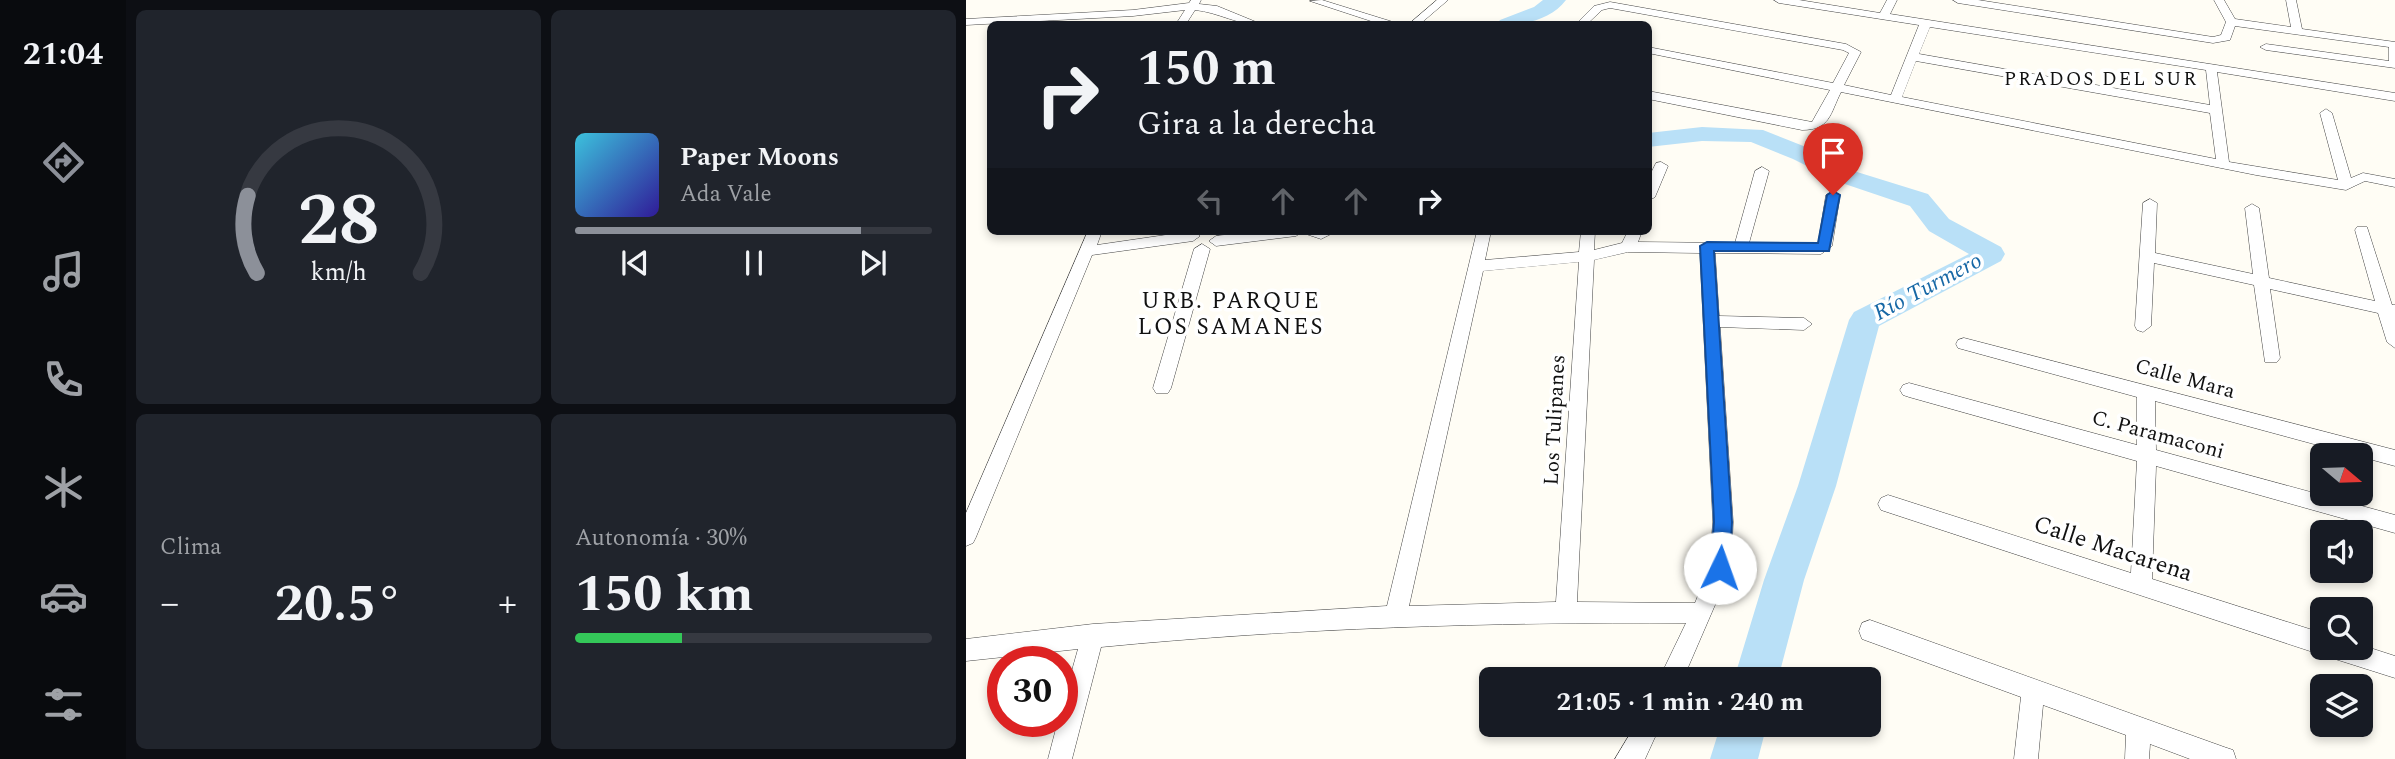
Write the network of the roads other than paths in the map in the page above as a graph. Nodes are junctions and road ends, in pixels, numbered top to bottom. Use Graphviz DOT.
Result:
graph roads {
  1 [pos="1443,0"];
  2 [pos="1779,0"];
  3 [pos="1892,0"];
  4 [pos="1950,0"];
  5 [pos="1958,0"];
  6 [pos="2047,0"];
  7 [pos="2219,0"];
  8 [pos="2291,0"];
  9 [pos="1315,1"];
  10 [pos="1194,3"];
  11 [pos="2044,13"];
  12 [pos="1884,16"];
  13 [pos="1183,21"];
  14 [pos="1248,21"];
  15 [pos="1382,21"];
  16 [pos="1418,21"];
  17 [pos="1584,21"];
  18 [pos="966,22"];
  19 [pos="1927,22"];
  20 [pos="2231,22"];
  21 [pos="1941,24"];
  22 [pos="2297,31"];
  23 [pos="2394,45"];
  24 [pos="2266,47"];
  25 [pos="1652,51"];
  26 [pos="1914,57"];
  27 [pos="2211,66"];
  28 [pos="2395,67"];
  29 [pos="1836,88"];
  30 [pos="1652,95"];
  31 [pos="2395,97"];
  32 [pos="1894,101"];
  33 [pos="2216,110"];
  34 [pos="2326,113"];
  35 [pos="2223,164"];
  36 [pos="1661,166"];
  37 [pos="1762,171"];
  38 [pos="2395,183"];
  39 [pos="2346,186"];
  40 [pos="1652,187"];
  41 [pos="1833,195"];
  42 [pos="2150,203"];
  43 [pos="2252,208"];
  44 [pos="2362,230"];
  45 [pos="1093,235"];
  46 [pos="1225,235"];
  47 [pos="1259,235"];
  48 [pos="1483,235"];
  49 [pos="1588,235"];
  50 [pos="1633,235"];
  51 [pos="1203,241"];
  52 [pos="1707,246"];
  53 [pos="1628,247"];
  54 [pos="1741,247"];
  55 [pos="1085,254"];
  56 [pos="1588,256"];
  57 [pos="2147,256"];
  58 [pos="1478,266"];
  59 [pos="2260,281"];
  60 [pos="2390,310"];
  61 [pos="1710,321"];
  62 [pos="1804,324"];
  63 [pos="2143,326"];
  64 [pos="2395,342"];
  65 [pos="1964,344"];
  66 [pos="2271,358"];
  67 [pos="1162,388"];
  68 [pos="1909,390"];
  69 [pos="2146,392"];
  70 [pos="2147,456"];
  71 [pos="2395,458"];
  72 [pos="1888,504"];
  73 [pos="2395,524"];
  74 [pos="966,537"];
  75 [pos="2141,586"];
  76 [pos="1566,611"];
  77 [pos="1702,613"];
  78 [pos="1396,615"];
  79 [pos="1870,631"];
  80 [pos="1093,635"];
  81 [pos="2310,640"];
  82 [pos="966,650"];
  83 [pos="2373,660"];
  84 [pos="1677,667"];
  85 [pos="2395,667"];
  86 [pos="2034,690"];
  87 [pos="2138,728"];
  88 [pos="1643,737"];
  89 [pos="1060,759"];
  90 [pos="1627,759"];
  91 [pos="2026,759"];
  92 [pos="2137,759"];
  93 [pos="2224,759"];
  1 -- 16 [label="street"];
  2 -- 12 [label="street"];
  3 -- 12 [label="street"];
  4 -- 21 [label="street"];
  5 -- 11 [label="street"];
  6 -- 11 [label="street"];
  7 -- 20 [label="street"];
  8 -- 22 [label="street"];
  9 -- 15 [label="street"];
  10 -- 13 [label="street"];
  10 -- 14 [label="street"];
  10 -- 18 [label="street"];
  11 -- 20 [label="street"];
  12 -- 19 [label="street"];
  17 -- 29 [label="street"];
  19 -- 21 [label="street"];
  19 -- 26 [label="street"];
  20 -- 22 [label="street"];
  21 -- 27 [label="street"];
  22 -- 23 [label="street"];
  23 -- 28 [label="street"];
  24 -- 28 [label="street"];
  25 -- 29 [label="street"];
  26 -- 32 [label="street"];
  26 -- 33 [label="street"];
  27 -- 31 [label="street"];
  27 -- 33 [label="street"];
  29 -- 30 [label="street"];
  29 -- 32 [label="street"];
  32 -- 35 [label="street"];
  33 -- 35 [label="street"];
  34 -- 39 [label="street"];
  35 -- 39 [label="street"];
  36 -- 40 [label="street"];
  37 -- 54 [label="street"];
  38 -- 39 [label="street"];
  41 -- 54 [label="street"];
  42 -- 57 [label="street"];
  43 -- 59 [label="street"];
  44 -- 60 [label="street"];
  45 -- 55 [label="street"];
  46 -- 51 [label="street"];
  47 -- 51 [label="street"];
  48 -- 58 [label="street"];
  49 -- 56 [label="street, Los Tulipanes"];
  50 -- 53 [label="street"];
  51 -- 55 [label="street"];
  51 -- 67 [label="street"];
  52 -- 53 [label="street"];
  52 -- 54 [label="street"];
  52 -- 61 [label="street"];
  53 -- 56 [label="street"];
  55 -- 74 [label="street"];
  56 -- 58 [label="street"];
  56 -- 76 [label="street, Los Tulipanes"];
  57 -- 59 [label="street"];
  57 -- 63 [label="street"];
  58 -- 78 [label="street"];
  59 -- 60 [label="street"];
  59 -- 66 [label="street"];
  60 -- 64 [label="street"];
  61 -- 62 [label="street"];
  61 -- 77 [label="street"];
  65 -- 69 [label="street, Calle Mara"];
  68 -- 70 [label="street, C. Paramaconi"];
  69 -- 70 [label="street"];
  69 -- 71 [label="street, Calle Mara"];
  70 -- 73 [label="street, C. Paramaconi"];
  70 -- 75 [label="street"];
  72 -- 75 [label="street, Calle Macarena"];
  75 -- 81 [label="street, Calle Macarena"];
  76 -- 77 [label="street"];
  76 -- 78 [label="street"];
  77 -- 84 [label="street"];
  78 -- 80 [label="street"];
  79 -- 86 [label="street"];
  80 -- 82 [label="street"];
  80 -- 89 [label="street"];
  83 -- 85 [label="street"];
  86 -- 87 [label="street"];
  86 -- 91 [label="street"];
  87 -- 92 [label="street"];
  87 -- 93 [label="street"];
  88 -- 90 [label="street"];
}
